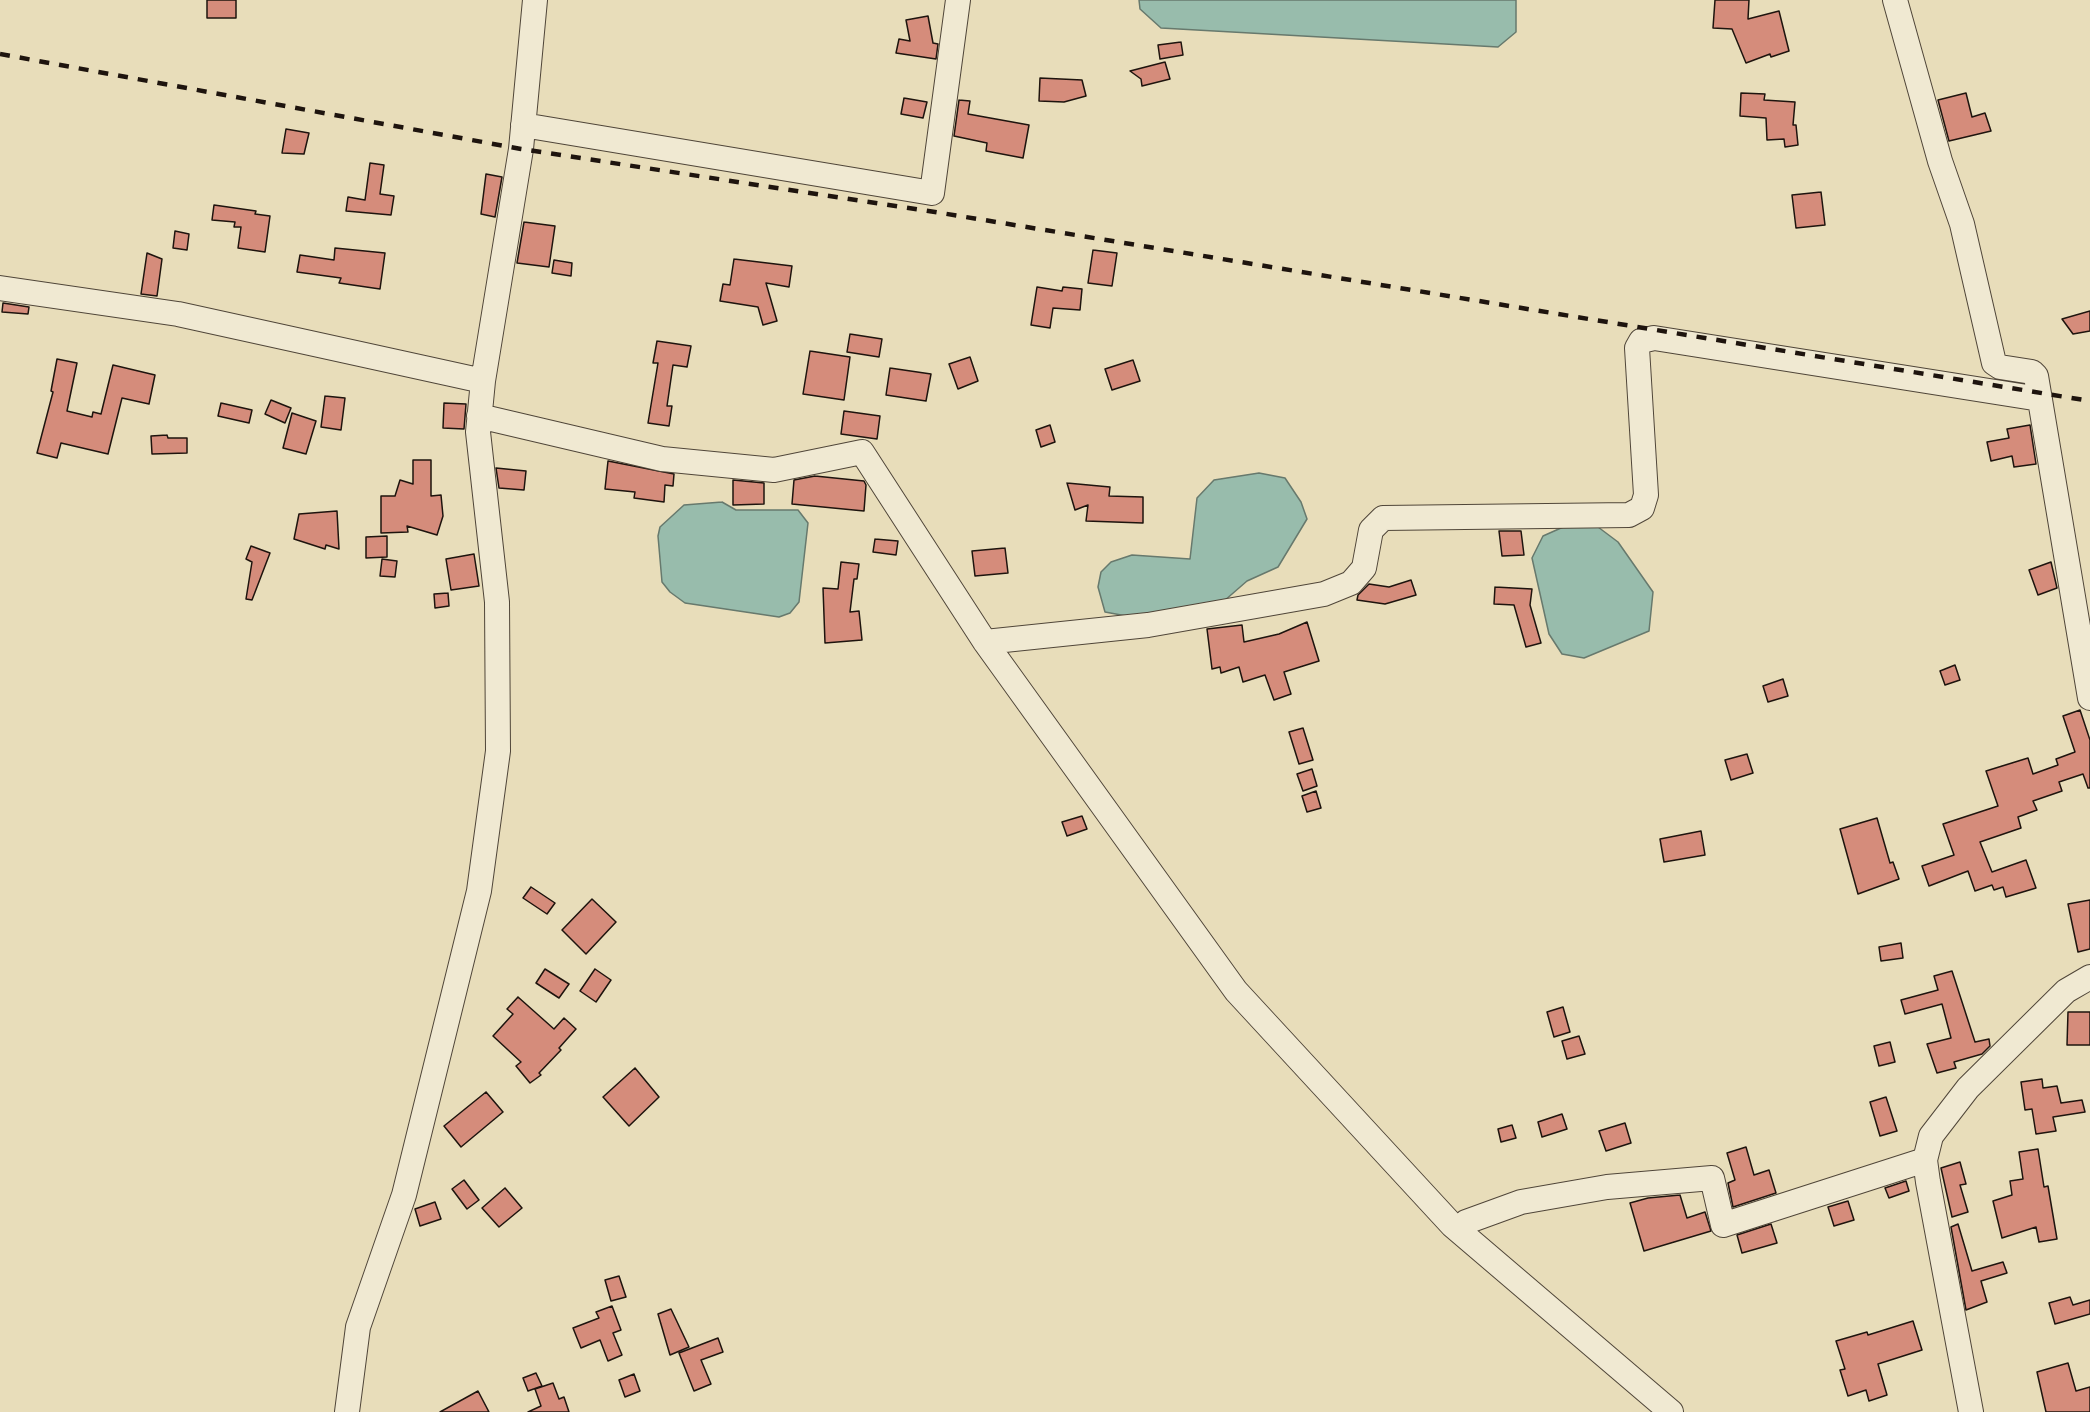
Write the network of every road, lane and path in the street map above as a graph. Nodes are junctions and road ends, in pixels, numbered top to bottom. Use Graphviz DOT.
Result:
graph roads {
  1 [pos="535,0"];
  2 [pos="958,0"];
  3 [pos="1895,0"];
  4 [pos="523,125"];
  5 [pos="0,288"];
  6 [pos="483,381"];
  7 [pos="2040,399"];
  8 [pos="479,416"];
  9 [pos="985,642"];
  10 [pos="2090,698"];
  11 [pos="2090,977"];
  12 [pos="1925,1160"];
  13 [pos="1466,1222"];
  14 [pos="347,1412"];
  15 [pos="1671,1412"];
  16 [pos="1971,1412"];
  1 -- 4 [label="street"];
  2 -- 4 [label="street"];
  3 -- 7 [label="street"];
  4 -- 6 [label="street"];
  5 -- 6 [label="street"];
  6 -- 8 [label="street"];
  7 -- 9 [label="street"];
  7 -- 10 [label="street"];
  8 -- 9 [label="street"];
  8 -- 14 [label="street"];
  9 -- 15 [label="street"];
  11 -- 12 [label="street"];
  12 -- 13 [label="street"];
  12 -- 16 [label="street"];
}
